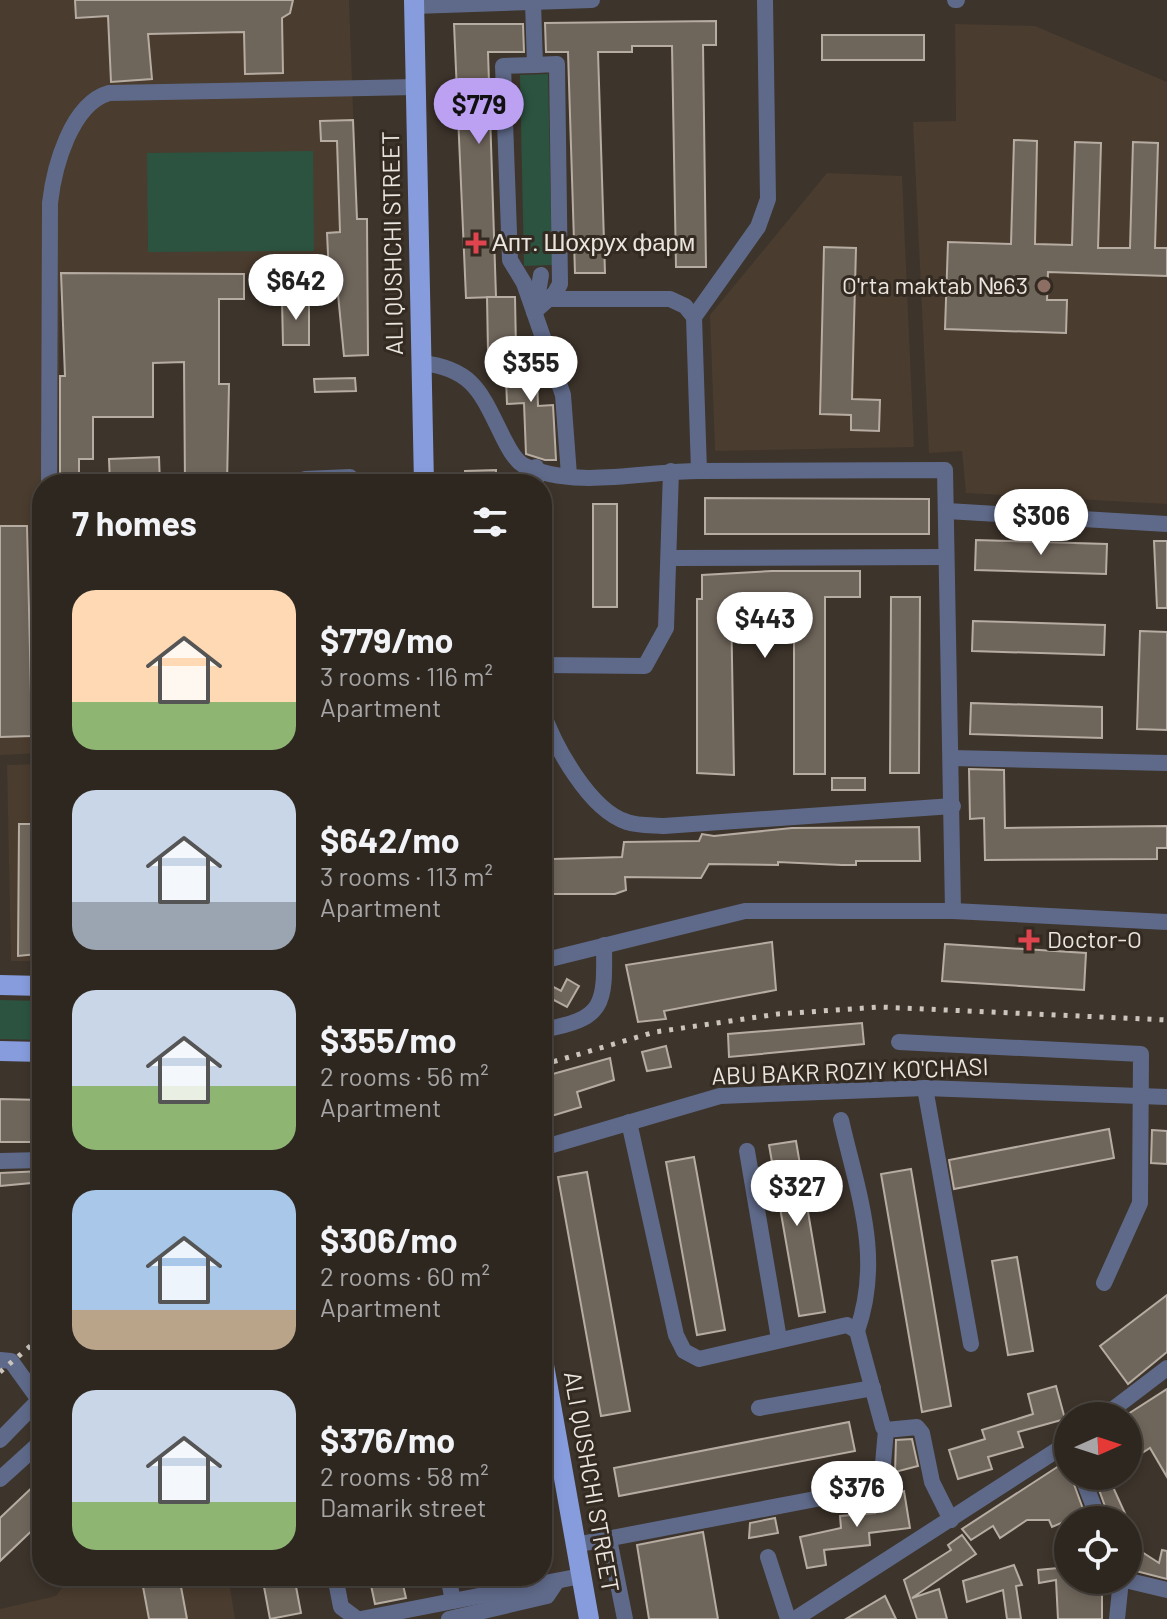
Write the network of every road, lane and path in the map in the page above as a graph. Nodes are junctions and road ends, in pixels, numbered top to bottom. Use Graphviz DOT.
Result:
graph roads {
  1 [pos="592,0"];
  2 [pos="765,0"];
  3 [pos="533,2"];
  4 [pos="414,3"];
  5 [pos="535,65"];
  6 [pos="416,87"];
  7 [pos="541,275"];
  8 [pos="549,299"];
  9 [pos="534,312"];
  10 [pos="694,317"];
  11 [pos="422,363"];
  12 [pos="671,471"];
  13 [pos="699,471"];
  14 [pos="49,474"];
  15 [pos="424,474"];
  16 [pos="534,474"];
  17 [pos="569,475"];
  18 [pos="552,476"];
  19 [pos="947,511"];
  20 [pos="1167,524"];
  21 [pos="946,557"];
  22 [pos="670,558"];
  23 [pos="552,665"];
  24 [pos="552,730"];
  25 [pos="951,758"];
  26 [pos="1167,763"];
  27 [pos="953,806"];
  28 [pos="953,911"];
  29 [pos="1167,922"];
  30 [pos="604,945"];
  31 [pos="552,958"];
  32 [pos="0,985"];
  33 [pos="32,986"];
  34 [pos="552,1028"];
  35 [pos="899,1042"];
  36 [pos="0,1051"];
  37 [pos="32,1052"];
  38 [pos="925,1088"];
  39 [pos="1143,1096"];
  40 [pos="1167,1097"];
  41 [pos="841,1120"];
  42 [pos="629,1122"];
  43 [pos="552,1145"];
  44 [pos="747,1151"];
  45 [pos="32,1160"];
  46 [pos="0,1161"];
  47 [pos="1104,1283"];
  48 [pos="857,1331"];
  49 [pos="779,1339"];
  50 [pos="971,1344"];
  51 [pos="0,1360"];
  52 [pos="1167,1368"];
  53 [pos="873,1388"];
  54 [pos="32,1391"];
  55 [pos="1122,1402"];
  56 [pos="759,1408"];
  57 [pos="32,1410"];
  58 [pos="552,1412"];
  59 [pos="886,1430"];
  60 [pos="0,1440"];
  61 [pos="32,1450"];
  62 [pos="1054,1452"];
  63 [pos="0,1479"];
  64 [pos="951,1520"];
  65 [pos="609,1539"];
  66 [pos="575,1545"];
  67 [pos="768,1557"];
  68 [pos="581,1576"];
  69 [pos="552,1583"];
  70 [pos="1142,1584"];
  71 [pos="337,1586"];
  72 [pos="450,1586"];
  73 [pos="544,1586"];
  74 [pos="1167,1590"];
  75 [pos="1121,1594"];
  76 [pos="453,1601"];
  77 [pos="487,1608"];
  78 [pos="359,1619"];
  79 [pos="449,1619"];
  80 [pos="589,1619"];
  81 [pos="625,1619"];
  82 [pos="788,1619"];
  83 [pos="795,1619"];
  84 [pos="1117,1619"];
  1 -- 3 [label="street"];
  2 -- 10 [label="street"];
  3 -- 4 [label="street"];
  3 -- 5 [label="street"];
  4 -- 6 [label="main road, ALI QUSHCHI STREET"];
  5 -- 8 [label="street"];
  5 -- 9 [label="street"];
  6 -- 11 [label="main road, ALI QUSHCHI STREET"];
  6 -- 14 [label="street"];
  7 -- 8 [label="street"];
  8 -- 9 [label="street"];
  8 -- 10 [label="street"];
  9 -- 17 [label="street"];
  10 -- 13 [label="street"];
  11 -- 15 [label="main road, ALI QUSHCHI STREET"];
  11 -- 16 [label="street"];
  12 -- 13 [label="street"];
  12 -- 17 [label="street"];
  12 -- 22 [label="street"];
  13 -- 19 [label="street"];
  17 -- 18 [label="street"];
  19 -- 20 [label="street"];
  19 -- 21 [label="street"];
  21 -- 22 [label="street"];
  21 -- 25 [label="street"];
  22 -- 23 [label="street"];
  24 -- 27 [label="street"];
  25 -- 26 [label="street"];
  25 -- 27 [label="street"];
  27 -- 28 [label="street"];
  28 -- 29 [label="street"];
  28 -- 30 [label="street"];
  30 -- 31 [label="street"];
  30 -- 34 [label="street"];
  32 -- 33 [label="main road"];
  35 -- 39 [label="street"];
  36 -- 37 [label="main road"];
  38 -- 39 [label="street, ABU BAKR ROZIY KO'CHASI"];
  38 -- 42 [label="street, ABU BAKR ROZIY KO'CHASI"];
  38 -- 50 [label="street"];
  39 -- 40 [label="street, ABU BAKR ROZIY KO'CHASI"];
  39 -- 47 [label="street"];
  41 -- 48 [label="street"];
  42 -- 43 [label="street, ABU BAKR ROZIY KO'CHASI"];
  42 -- 49 [label="street"];
  44 -- 49 [label="street"];
  45 -- 46 [label="street"];
  48 -- 49 [label="street"];
  48 -- 53 [label="street"];
  51 -- 54 [label="street"];
  52 -- 55 [label="street"];
  53 -- 56 [label="street"];
  53 -- 59 [label="street"];
  57 -- 60 [label="street"];
  58 -- 66 [label="main road, ALI QUSHCHI STREET"];
  59 -- 64 [label="street"];
  59 -- 65 [label="street"];
  61 -- 63 [label="street"];
  62 -- 64 [label="street"];
  64 -- 83 [label="street"];
  65 -- 66 [label="street"];
  65 -- 81 [label="street"];
  66 -- 68 [label="main road, ALI QUSHCHI STREET"];
  67 -- 82 [label="street"];
  68 -- 69 [label="street"];
  68 -- 80 [label="main road, ALI QUSHCHI STREET"];
  70 -- 74 [label="street"];
  71 -- 78 [label="street"];
  72 -- 76 [label="street"];
  73 -- 77 [label="street"];
  75 -- 84 [label="street"];
  76 -- 77 [label="street"];
  76 -- 78 [label="street"];
  77 -- 79 [label="street"];
}
